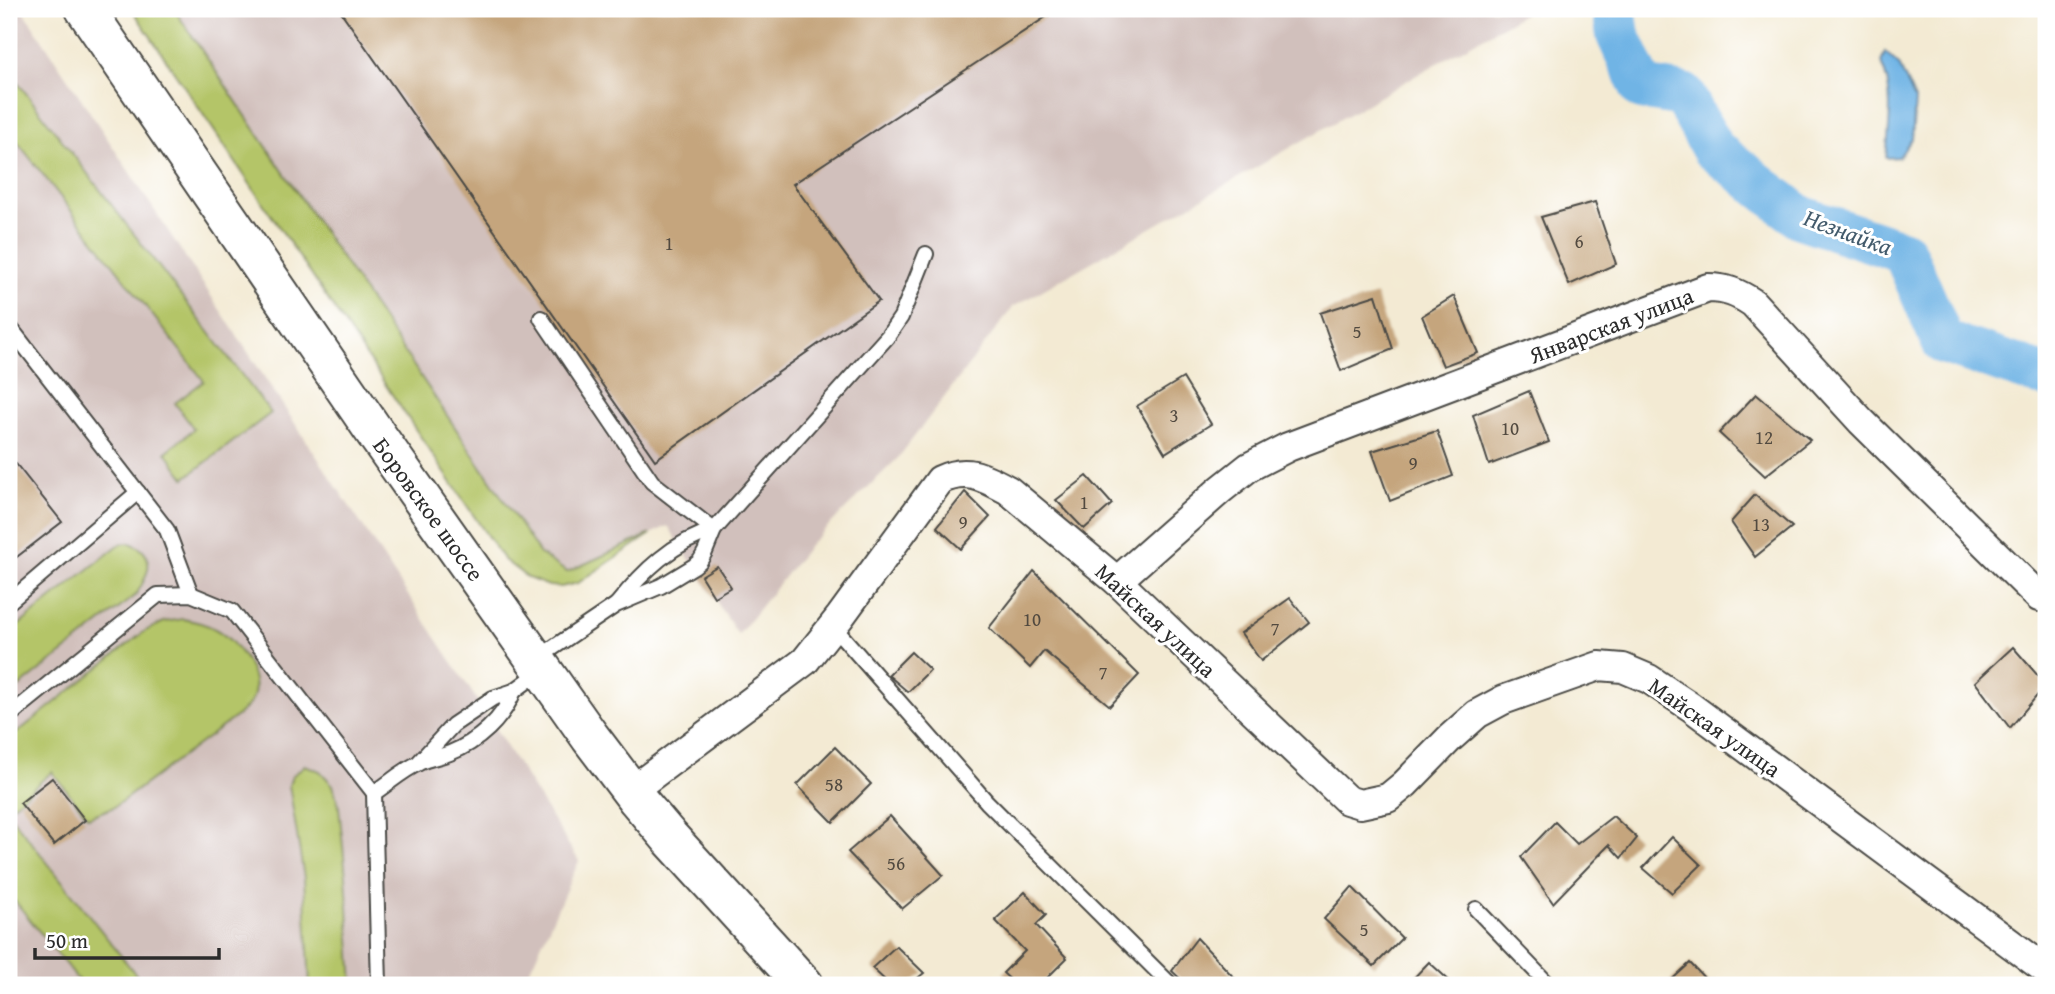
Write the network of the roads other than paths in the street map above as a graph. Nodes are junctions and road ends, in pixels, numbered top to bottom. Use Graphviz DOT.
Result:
graph roads {
  1 [pos="85,9"];
  2 [pos="926,254"];
  3 [pos="541,318"];
  4 [pos="9,326"];
  5 [pos="138,492"];
  6 [pos="714,530"];
  7 [pos="1117,580"];
  8 [pos="191,594"];
  9 [pos="2039,597"];
  10 [pos="9,601"];
  11 [pos="616,605"];
  12 [pos="833,626"];
  13 [pos="532,673"];
  14 [pos="9,716"];
  15 [pos="418,763"];
  16 [pos="631,791"];
  17 [pos="374,793"];
  18 [pos="1476,909"];
  19 [pos="2046,970"];
  20 [pos="379,985"];
  21 [pos="804,985"];
  22 [pos="1171,985"];
  23 [pos="1549,985"];
  1 -- 13 [label="main road, Боровское шоссе"];
  2 -- 6 [label="lane"];
  3 -- 6 [label="lane"];
  4 -- 5 [label="lane"];
  5 -- 8 [label="lane"];
  5 -- 10 [label="lane"];
  6 -- 11 [label="lane"];
  6 -- 11 [label="lane"];
  7 -- 9 [label="street, Январская улица"];
  7 -- 12 [label="street, Майская улица"];
  7 -- 19 [label="street, Майская улица"];
  8 -- 14 [label="lane"];
  8 -- 17 [label="lane"];
  11 -- 13 [label="lane"];
  12 -- 16 [label="street"];
  12 -- 22 [label="lane"];
  13 -- 15 [label="lane"];
  13 -- 15 [label="lane"];
  13 -- 16 [label="main road, Боровское шоссе"];
  15 -- 17 [label="lane"];
  16 -- 21 [label="main road, Боровское шоссе"];
  17 -- 20 [label="lane"];
  18 -- 23 [label="lane"];
}
